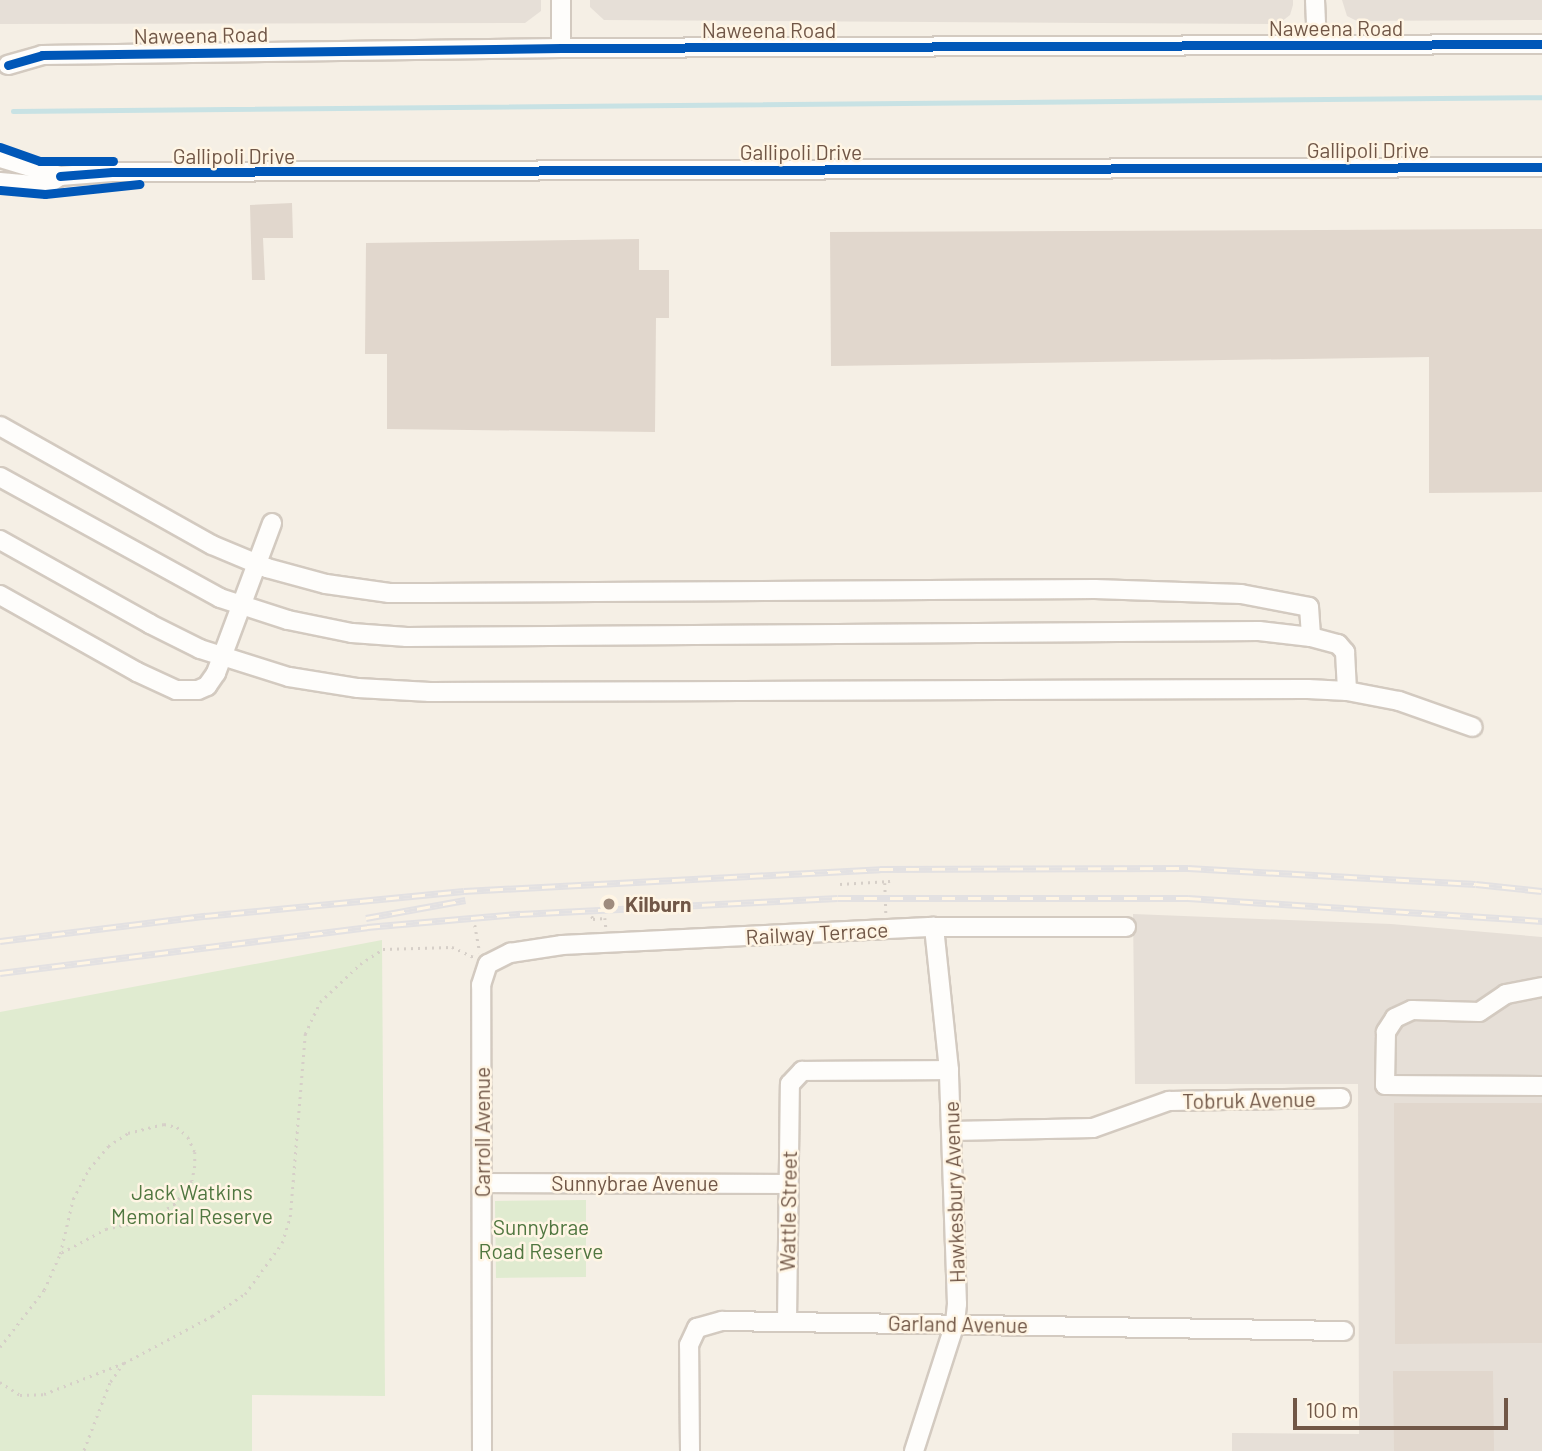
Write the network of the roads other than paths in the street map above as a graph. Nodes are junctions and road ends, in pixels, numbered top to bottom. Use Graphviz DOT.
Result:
graph roads {
  1 [pos="561,0"];
  2 [pos="1315,0"];
  3 [pos="1542,44"];
  4 [pos="1317,45"];
  5 [pos="561,48"];
  6 [pos="3,67"];
  7 [pos="0,158"];
  8 [pos="1542,167"];
  9 [pos="60,176"];
  10 [pos="0,182"];
  11 [pos="0,426"];
  12 [pos="0,477"];
  13 [pos="272,523"];
  14 [pos="0,540"];
  15 [pos="257,564"];
  16 [pos="0,595"];
  17 [pos="242,605"];
  18 [pos="1311,637"];
  19 [pos="222,657"];
  20 [pos="1347,691"];
  21 [pos="1474,727"];
  22 [pos="933,927"];
  23 [pos="1126,927"];
  24 [pos="488,964"];
  25 [pos="1542,987"];
  26 [pos="949,1070"];
  27 [pos="1542,1086"];
  28 [pos="1341,1098"];
  29 [pos="952,1131"];
  30 [pos="482,1183"];
  31 [pos="788,1184"];
  32 [pos="787,1322"];
  33 [pos="955,1323"];
  34 [pos="1344,1331"];
  35 [pos="482,1451"];
  36 [pos="690,1451"];
  37 [pos="914,1451"];
  1 -- 5 [label="street"];
  2 -- 4 [label="street"];
  3 -- 4 [label="street, Naweena Road"];
  4 -- 5 [label="street, Naweena Road"];
  5 -- 6 [label="street, Naweena Road"];
  7 -- 9 [label="street, Gallipoli Drive"];
  8 -- 9 [label="street, Gallipoli Drive"];
  9 -- 10 [label="street, Gallipoli Drive"];
  11 -- 15 [label="street"];
  12 -- 17 [label="street"];
  13 -- 15 [label="street"];
  14 -- 19 [label="street"];
  15 -- 17 [label="street"];
  15 -- 18 [label="street"];
  16 -- 19 [label="street"];
  17 -- 18 [label="street"];
  17 -- 19 [label="street"];
  18 -- 20 [label="street"];
  19 -- 20 [label="street"];
  20 -- 21 [label="street"];
  22 -- 23 [label="street, Railway Terrace"];
  22 -- 24 [label="street, Railway Terrace"];
  22 -- 26 [label="street, Hawkesbury Avenue"];
  24 -- 30 [label="street, Carroll Avenue"];
  25 -- 27 [label="street"];
  26 -- 29 [label="street, Hawkesbury Avenue"];
  26 -- 31 [label="street, Wattle Street"];
  28 -- 29 [label="street, Tobruk Avenue"];
  29 -- 33 [label="street, Hawkesbury Avenue"];
  30 -- 31 [label="street, Sunnybrae Avenue"];
  30 -- 35 [label="street, Carroll Avenue"];
  31 -- 32 [label="street, Wattle Street"];
  32 -- 33 [label="street, Garland Avenue"];
  32 -- 36 [label="street, Garland Avenue"];
  33 -- 34 [label="street, Garland Avenue"];
  33 -- 37 [label="street, Hawkesbury Avenue"];
}
